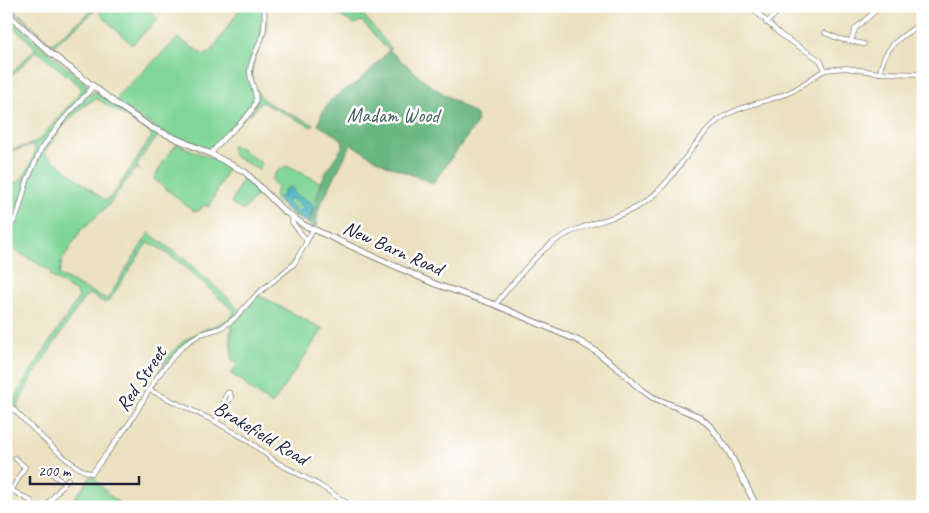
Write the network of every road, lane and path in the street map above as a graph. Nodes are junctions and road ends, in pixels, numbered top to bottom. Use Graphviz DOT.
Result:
graph roads {
  1 [pos="264,6"];
  2 [pos="750,6"];
  3 [pos="786,6"];
  4 [pos="881,6"];
  5 [pos="6,12"];
  6 [pos="766,22"];
  7 [pos="923,23"];
  8 [pos="825,33"];
  9 [pos="851,41"];
  10 [pos="864,44"];
  11 [pos="825,70"];
  12 [pos="880,73"];
  13 [pos="923,74"];
  14 [pos="92,87"];
  15 [pos="211,154"];
  16 [pos="293,218"];
  17 [pos="313,230"];
  18 [pos="6,236"];
  19 [pos="307,241"];
  20 [pos="496,305"];
  21 [pos="150,390"];
  22 [pos="6,402"];
  23 [pos="225,405"];
  24 [pos="216,422"];
  25 [pos="15,458"];
  26 [pos="50,472"];
  27 [pos="6,487"];
  28 [pos="11,491"];
  29 [pos="33,507"];
  30 [pos="45,507"];
  31 [pos="353,507"];
  32 [pos="757,507"];
  1 -- 15 [label="street"];
  2 -- 6 [label="street"];
  3 -- 6 [label="street"];
  4 -- 9 [label="street"];
  5 -- 14 [label="street, New Barn Road"];
  6 -- 11 [label="street"];
  7 -- 12 [label="street"];
  8 -- 9 [label="street"];
  9 -- 10 [label="street"];
  11 -- 12 [label="street"];
  11 -- 20 [label="street"];
  12 -- 13 [label="street"];
  14 -- 15 [label="street, New Barn Road"];
  14 -- 18 [label="street"];
  15 -- 16 [label="street, New Barn Road"];
  16 -- 17 [label="street, New Barn Road"];
  16 -- 19 [label="street"];
  17 -- 19 [label="street, Red Street"];
  17 -- 20 [label="street, New Barn Road"];
  19 -- 21 [label="street, Red Street"];
  20 -- 32 [label="street, New Barn Road"];
  21 -- 22 [label="street, Red Street"];
  21 -- 24 [label="street, Brakefield Road"];
  23 -- 24 [label="street"];
  24 -- 31 [label="street, Brakefield Road"];
  25 -- 28 [label="street"];
  26 -- 30 [label="street"];
  27 -- 28 [label="street"];
  28 -- 29 [label="street"];
}
